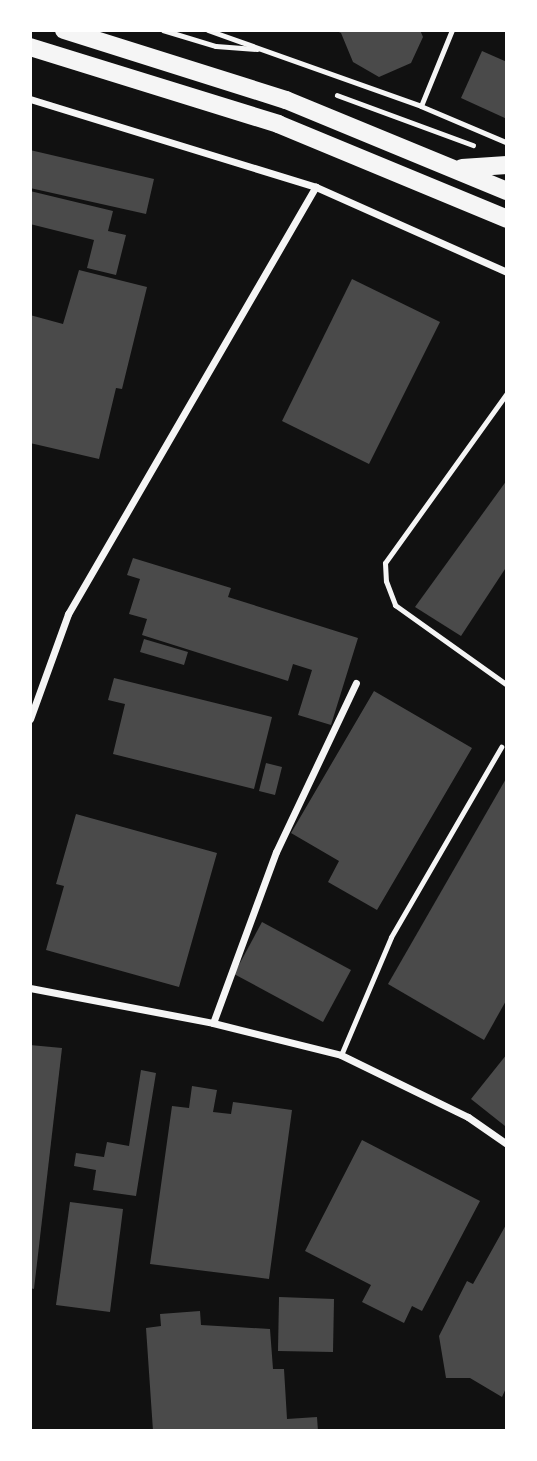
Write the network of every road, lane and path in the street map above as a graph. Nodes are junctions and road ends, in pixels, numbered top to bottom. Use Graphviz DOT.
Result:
graph roads {
  1 [pos="64,30"];
  2 [pos="163,30"];
  3 [pos="208,30"];
  4 [pos="452,30"];
  5 [pos="30,47"];
  6 [pos="268,50"];
  7 [pos="30,99"];
  8 [pos="421,106"];
  9 [pos="507,142"];
  10 [pos="507,165"];
  11 [pos="455,168"];
  12 [pos="316,187"];
  13 [pos="507,191"];
  14 [pos="507,219"];
  15 [pos="507,272"];
  16 [pos="507,393"];
  17 [pos="356,683"];
  18 [pos="507,685"];
  19 [pos="30,719"];
  20 [pos="501,747"];
  21 [pos="30,988"];
  22 [pos="213,1023"];
  23 [pos="341,1055"];
  24 [pos="507,1143"];
  1 -- 11 [label="main road"];
  2 -- 6 [label="path"];
  3 -- 6 [label="path"];
  4 -- 8 [label="path"];
  5 -- 14 [label="main road"];
  6 -- 8 [label="path"];
  7 -- 12 [label="street"];
  8 -- 9 [label="path"];
  10 -- 11 [label="main road"];
  11 -- 13 [label="main road"];
  12 -- 15 [label="street"];
  12 -- 19 [label="street"];
  16 -- 18 [label="lane"];
  17 -- 22 [label="street"];
  20 -- 23 [label="lane"];
  21 -- 22 [label="street"];
  22 -- 23 [label="street"];
  23 -- 24 [label="street"];
}
